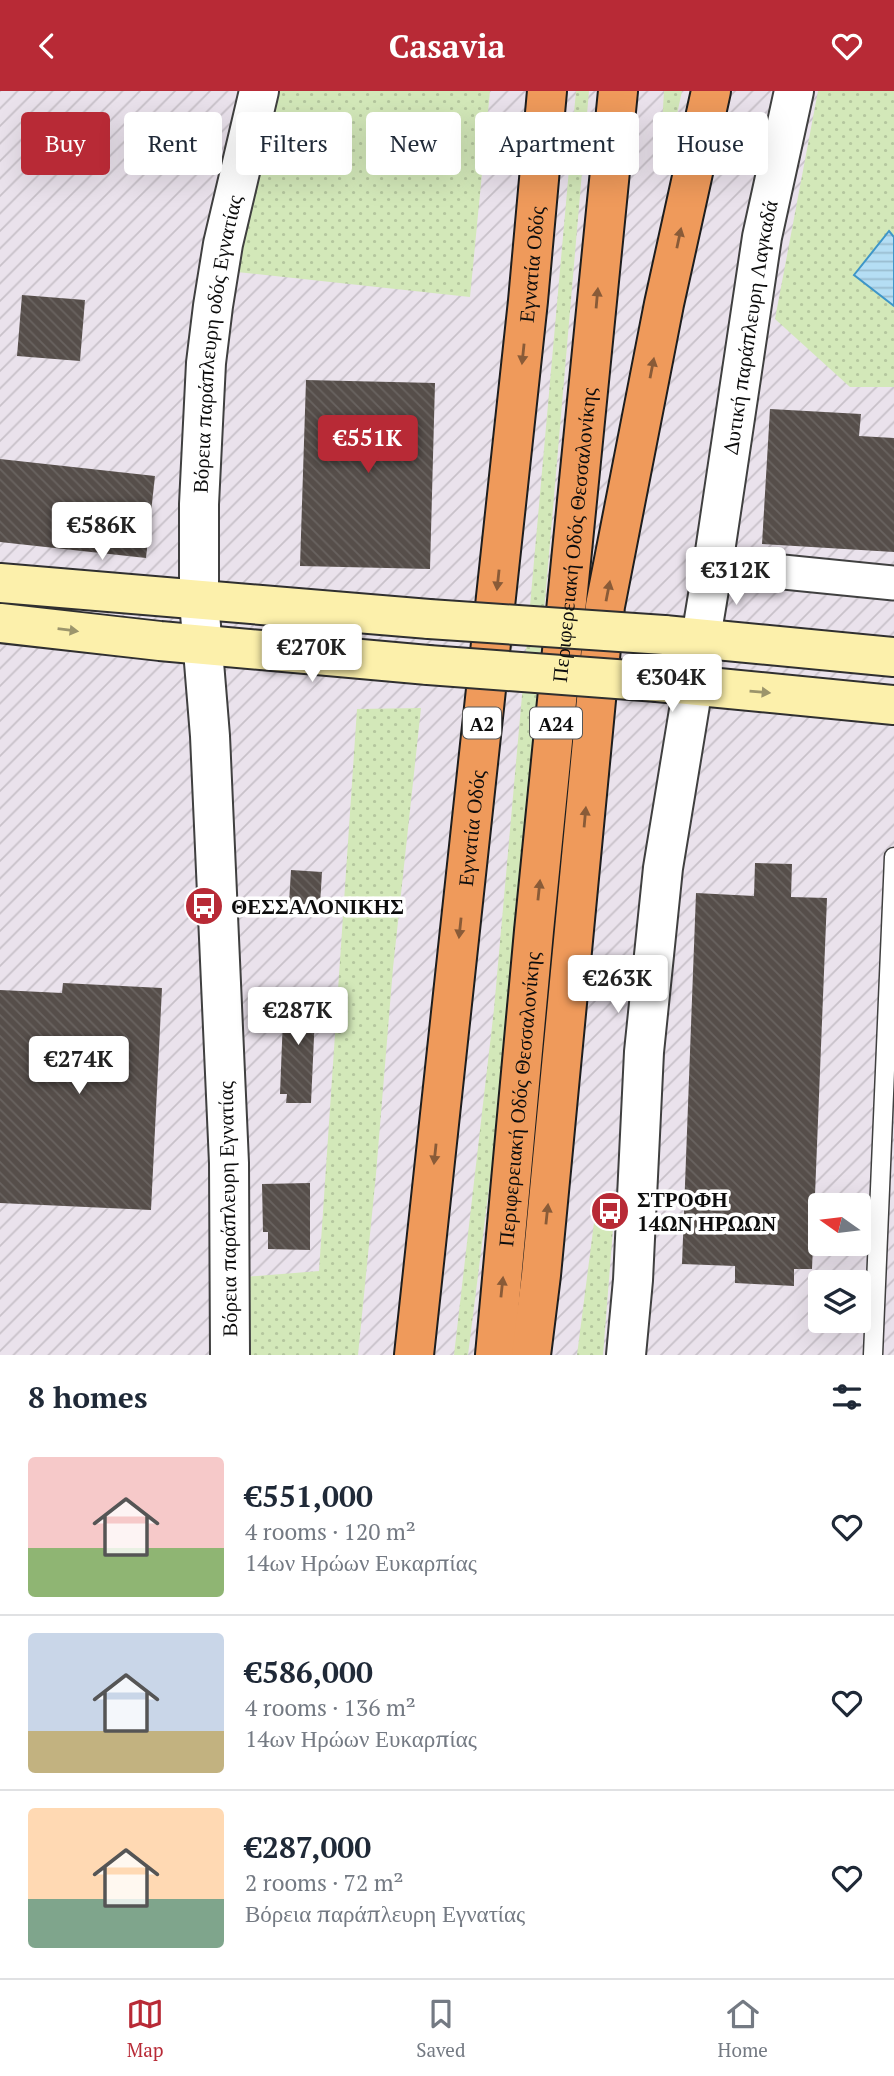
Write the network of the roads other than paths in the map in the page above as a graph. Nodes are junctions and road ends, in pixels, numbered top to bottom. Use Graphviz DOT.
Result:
graph roads {
  1 [pos="259,91"];
  2 [pos="547,91"];
  3 [pos="618,91"];
  4 [pos="794,91"];
  5 [pos="711,95"];
  6 [pos="713,565"];
  7 [pos="0,583"];
  8 [pos="894,583"];
  9 [pos="199,601"];
  10 [pos="1,624"];
  11 [pos="682,637"];
  12 [pos="202,644"];
  13 [pos="894,657"];
  14 [pos="674,684"];
  15 [pos="892,708"];
  16 [pos="894,857"];
  17 [pos="230,1355"];
  18 [pos="414,1355"];
  19 [pos="495,1355"];
  20 [pos="531,1355"];
  21 [pos="626,1355"];
  22 [pos="873,1355"];
  1 -- 9 [label="street, Βόρεια παράπλευρη οδός Εγνατίας"];
  2 -- 18 [label="highway, Εγνατία Οδός / Α2, one-way"];
  19 -- 3 [label="highway, Περιφερειακή Οδός Θεσσαλονίκης / Α24, one-way"];
  4 -- 6 [label="street, Δυτική παράπλευρη Λαγκαδά"];
  20 -- 5 [label="highway, one-way"];
  6 -- 8 [label="street"];
  6 -- 11 [label="street, Δυτική παράπλευρη Λαγκαδά"];
  7 -- 9 [label="main road"];
  9 -- 11 [label="main road, bridge"];
  9 -- 12 [label="street, Βόρεια παράπλευρη οδός Εγνατίας"];
  10 -- 12 [label="main road, one-way"];
  11 -- 13 [label="main road"];
  11 -- 14 [label="street, Δυτική παράπλευρη Λαγκαδά"];
  12 -- 14 [label="main road, bridge"];
  12 -- 17 [label="street, Βόρεια παράπλευρη Εγνατίας"];
  14 -- 15 [label="main road, one-way"];
  14 -- 21 [label="street, Δυτική παράπλευρη Λαγκαδά"];
  16 -- 22 [label="lane"];
}
